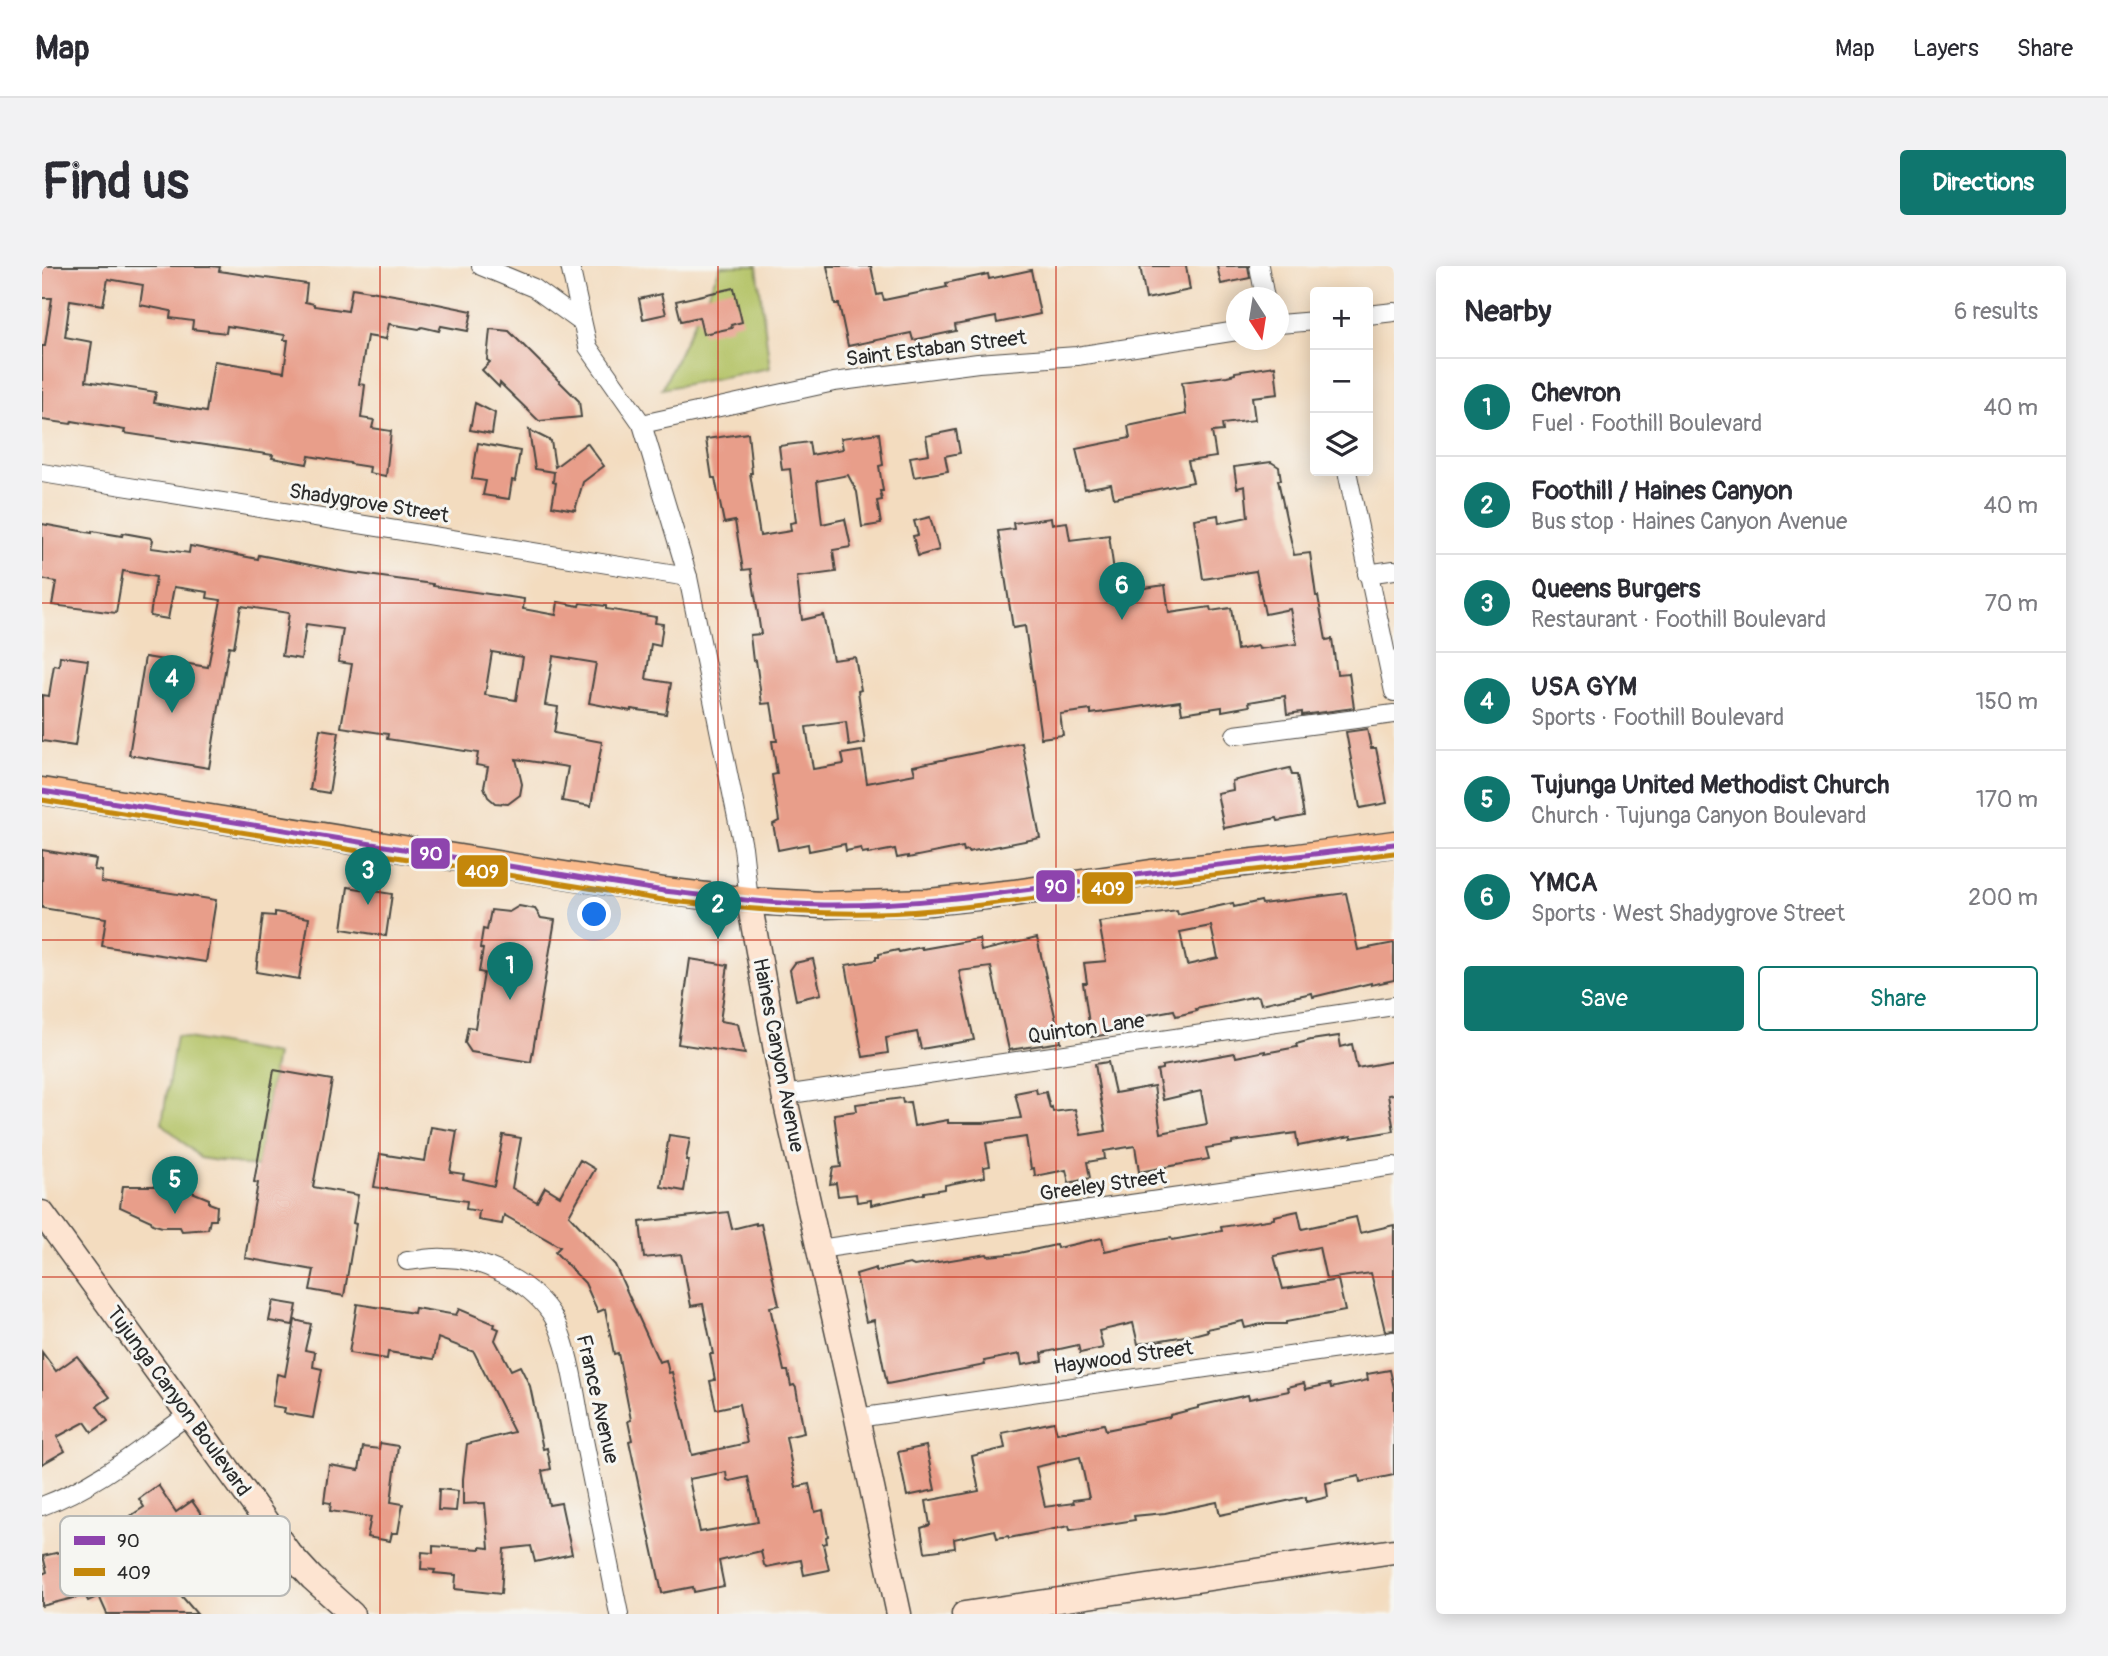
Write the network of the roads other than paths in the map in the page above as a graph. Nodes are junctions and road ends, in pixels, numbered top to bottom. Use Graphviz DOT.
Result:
graph roads {
  1 [pos="481,266"];
  2 [pos="570,266"];
  3 [pos="1259,266"];
  4 [pos="1263,287"];
  5 [pos="1394,312"];
  6 [pos="1373,314"];
  7 [pos="1310,321"];
  8 [pos="582,322"];
  9 [pos="1289,323"];
  10 [pos="1226,333"];
  11 [pos="642,424"];
  12 [pos="42,473"];
  13 [pos="1348,476"];
  14 [pos="1394,570"];
  15 [pos="1367,574"];
  16 [pos="688,578"];
  17 [pos="1394,692"];
  18 [pos="1394,714"];
  19 [pos="1235,734"];
  20 [pos="42,791"];
  21 [pos="1394,844"];
  22 [pos="750,901"];
  23 [pos="1394,1006"];
  24 [pos="784,1095"];
  25 [pos="1394,1166"];
  26 [pos="42,1213"];
  27 [pos="819,1249"];
  28 [pos="407,1261"];
  29 [pos="1394,1341"];
  30 [pos="188,1415"];
  31 [pos="858,1418"];
  32 [pos="42,1506"];
  33 [pos="262,1516"];
  34 [pos="1394,1551"];
  35 [pos="290,1554"];
  36 [pos="349,1613"];
  37 [pos="619,1614"];
  38 [pos="899,1614"];
  39 [pos="964,1614"];
  1 -- 8 [label="street"];
  2 -- 8 [label="street, Haines Canyon Avenue"];
  3 -- 4 [label="street"];
  5 -- 6 [label="street"];
  7 -- 9 [label="street"];
  8 -- 11 [label="street, Haines Canyon Avenue"];
  10 -- 11 [label="street, Saint Estaban Street"];
  11 -- 16 [label="street, Haines Canyon Avenue"];
  12 -- 16 [label="street, Shadygrove Street"];
  13 -- 15 [label="street"];
  14 -- 15 [label="street"];
  15 -- 17 [label="street"];
  16 -- 22 [label="street, Haines Canyon Avenue"];
  18 -- 19 [label="street"];
  20 -- 22 [label="main road"];
  21 -- 22 [label="main road"];
  22 -- 24 [label="main road, Haines Canyon Avenue"];
  23 -- 24 [label="street, Quinton Lane"];
  24 -- 27 [label="main road, Haines Canyon Avenue"];
  25 -- 27 [label="street, Greeley Street"];
  26 -- 30 [label="main road, Tujunga Canyon Boulevard"];
  27 -- 31 [label="main road, Haines Canyon Avenue"];
  28 -- 37 [label="street, France Avenue"];
  29 -- 31 [label="street, Haywood Street"];
  30 -- 32 [label="street"];
  30 -- 33 [label="main road, Tujunga Canyon Boulevard"];
  31 -- 38 [label="main road, Haines Canyon Avenue"];
  34 -- 39 [label="main road"];
  35 -- 36 [label="main road, Tujunga Canyon Boulevard"];
}
